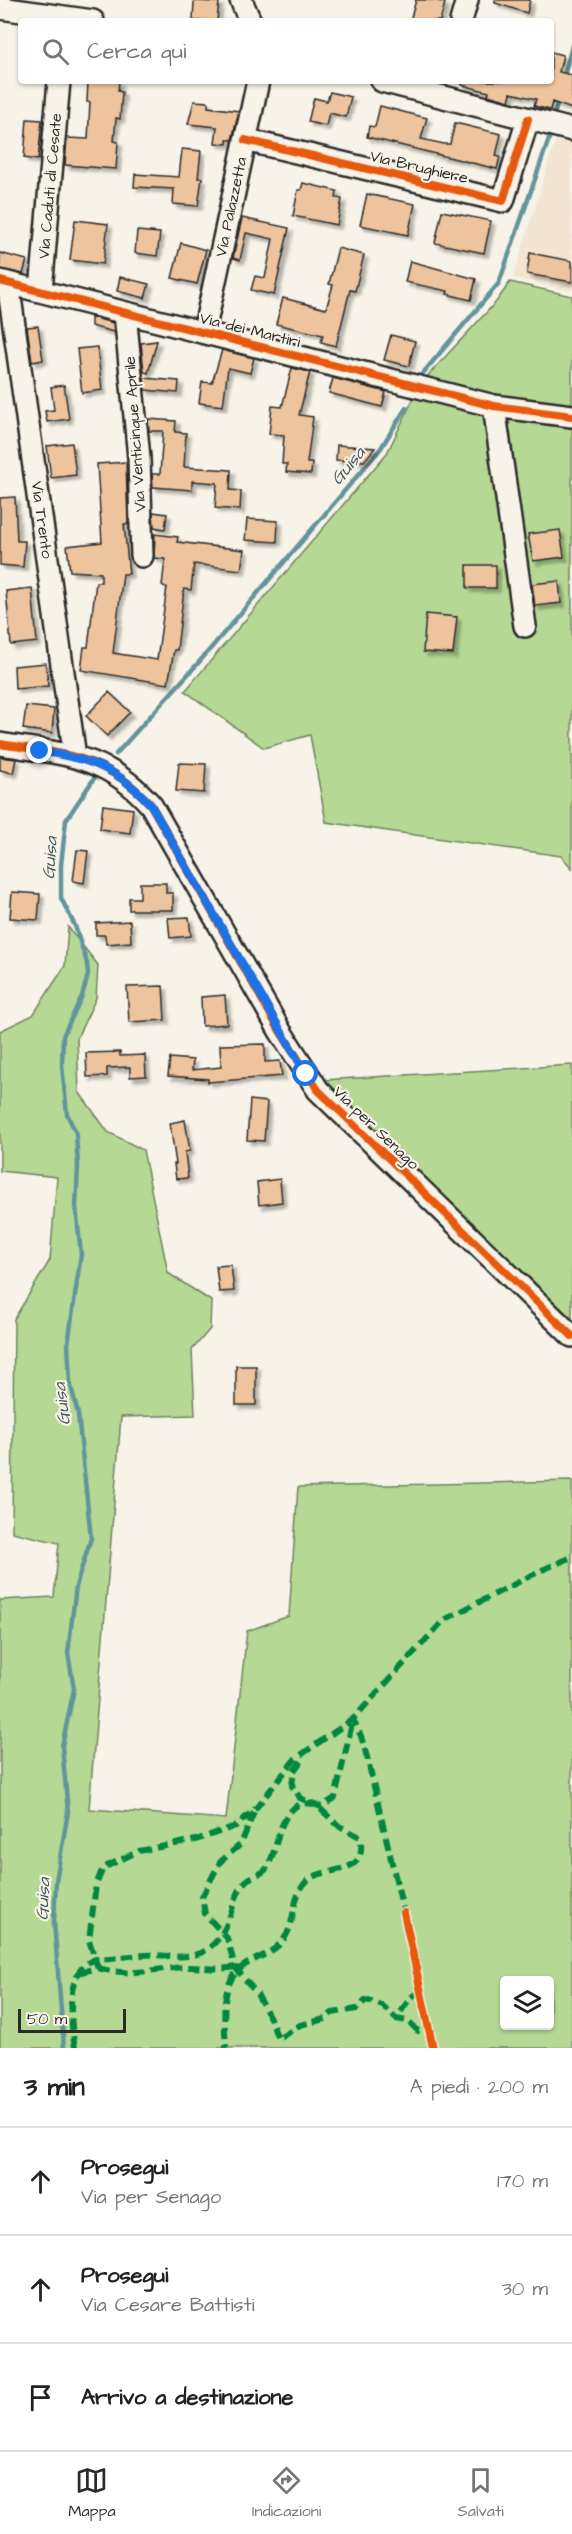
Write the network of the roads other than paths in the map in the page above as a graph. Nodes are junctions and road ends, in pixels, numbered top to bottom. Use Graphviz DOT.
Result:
graph roads {
  1 [pos="241,0"];
  2 [pos="467,0"];
  3 [pos="2,5"];
  4 [pos="60,18"];
  5 [pos="249,18"];
  6 [pos="461,18"];
  7 [pos="60,84"];
  8 [pos="257,84"];
  9 [pos="406,84"];
  10 [pos="439,88"];
  11 [pos="528,119"];
  12 [pos="572,130"];
  13 [pos="245,140"];
  14 [pos="4,282"];
  15 [pos="41,291"];
  16 [pos="125,312"];
  17 [pos="204,332"];
  18 [pos="494,406"];
  19 [pos="572,416"];
  20 [pos="142,556"];
  21 [pos="525,626"];
  22 [pos="0,744"];
  23 [pos="75,757"];
  24 [pos="572,1336"];
  1 -- 5 [label="street"];
  2 -- 6 [label="street"];
  3 -- 4 [label="street"];
  7 -- 15 [label="street, Via Caduti di Cesate"];
  8 -- 13 [label="street, Via Palazzetta"];
  9 -- 10 [label="street"];
  10 -- 11 [label="street"];
  11 -- 12 [label="street"];
  11 -- 13 [label="street, Via Brughiere"];
  13 -- 17 [label="street, Via Palazzetta"];
  14 -- 15 [label="street, Via dei Martiri"];
  14 -- 23 [label="street, Via Trento"];
  15 -- 16 [label="street, Via dei Martiri"];
  16 -- 17 [label="street, Via dei Martiri"];
  16 -- 20 [label="street, Via Venticinque Aprile"];
  17 -- 18 [label="street, Via dei Martiri"];
  18 -- 19 [label="street, Via dei Martiri"];
  18 -- 21 [label="street"];
  22 -- 23 [label="street, Via per Senago"];
  23 -- 24 [label="street, Via per Senago"];
}
